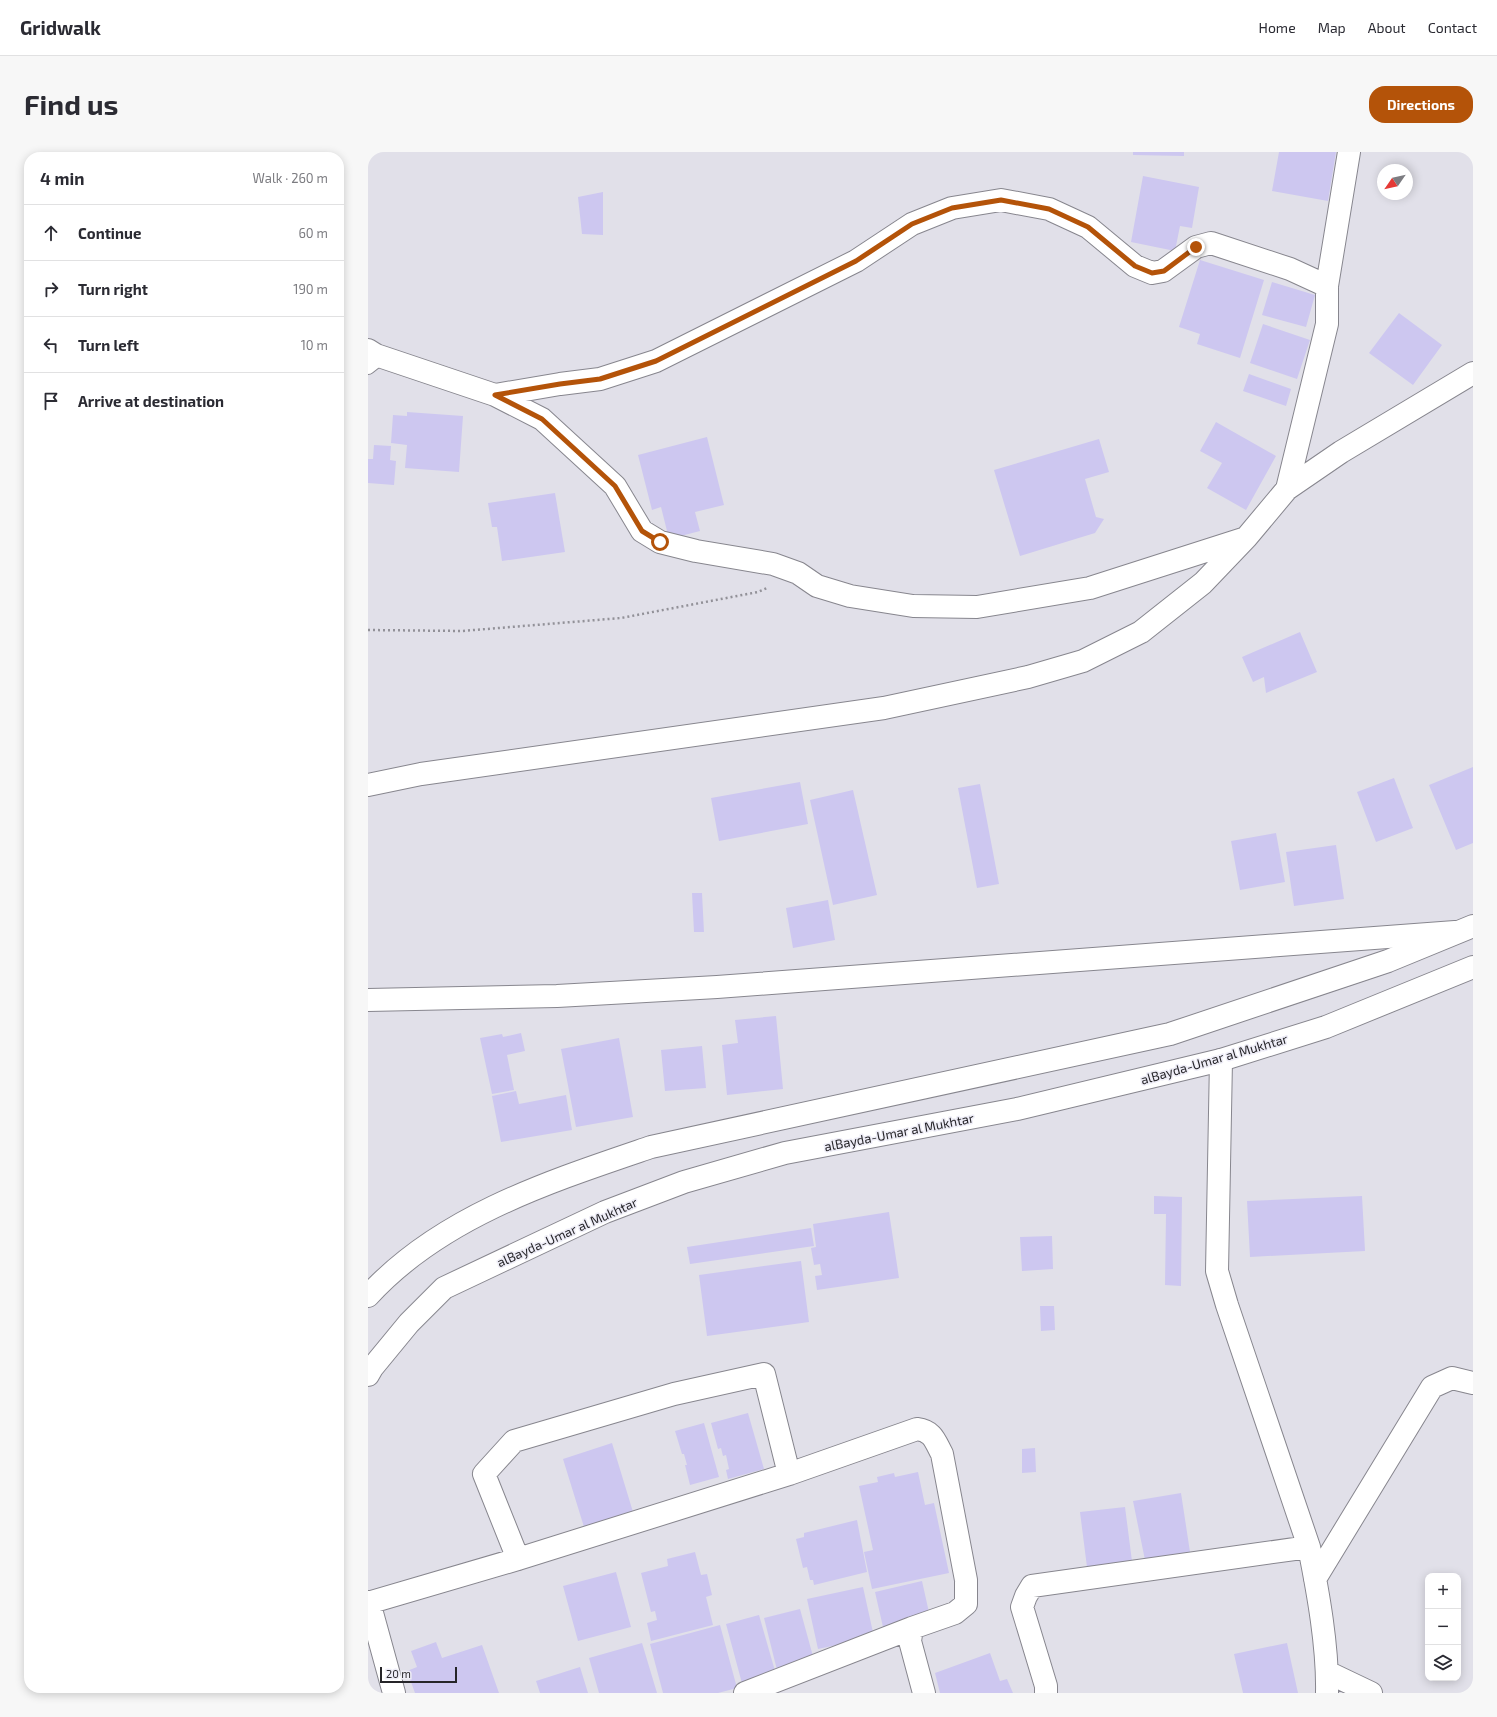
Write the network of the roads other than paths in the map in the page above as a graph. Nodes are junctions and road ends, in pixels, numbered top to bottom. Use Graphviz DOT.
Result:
graph roads {
  1 [pos="1349,152"];
  2 [pos="1327,286"];
  3 [pos="372,358"];
  4 [pos="1473,373"];
  5 [pos="495,395"];
  6 [pos="1287,489"];
  7 [pos="1246,538"];
  8 [pos="368,785"];
  9 [pos="1467,929"];
  10 [pos="1473,967"];
  11 [pos="368,1000"];
  12 [pos="1221,1060"];
  13 [pos="368,1296"];
  14 [pos="368,1376"];
  15 [pos="1473,1383"];
  16 [pos="789,1474"];
  17 [pos="1309,1547"];
  18 [pos="518,1559"];
  19 [pos="1316,1579"];
  20 [pos="369,1602"];
  21 [pos="912,1628"];
  22 [pos="1327,1682"];
  23 [pos="394,1693"];
  24 [pos="745,1693"];
  25 [pos="924,1693"];
  26 [pos="1046,1693"];
  27 [pos="1371,1693"];
  1 -- 2 [label="street"];
  2 -- 5 [label="street"];
  2 -- 6 [label="street"];
  3 -- 5 [label="street"];
  4 -- 6 [label="street"];
  5 -- 7 [label="street"];
  6 -- 7 [label="street"];
  7 -- 8 [label="street"];
  9 -- 11 [label="street"];
  9 -- 13 [label="street"];
  10 -- 12 [label="street, alBayda-Umar al Mukhtar"];
  12 -- 14 [label="street, alBayda-Umar al Mukhtar"];
  12 -- 17 [label="street"];
  15 -- 19 [label="street"];
  16 -- 18 [label="street"];
  16 -- 18 [label="street"];
  16 -- 21 [label="street"];
  17 -- 19 [label="street"];
  17 -- 26 [label="street"];
  18 -- 20 [label="street"];
  19 -- 22 [label="street"];
  20 -- 23 [label="street"];
  21 -- 24 [label="street"];
  21 -- 25 [label="street"];
  22 -- 27 [label="street"];
}
